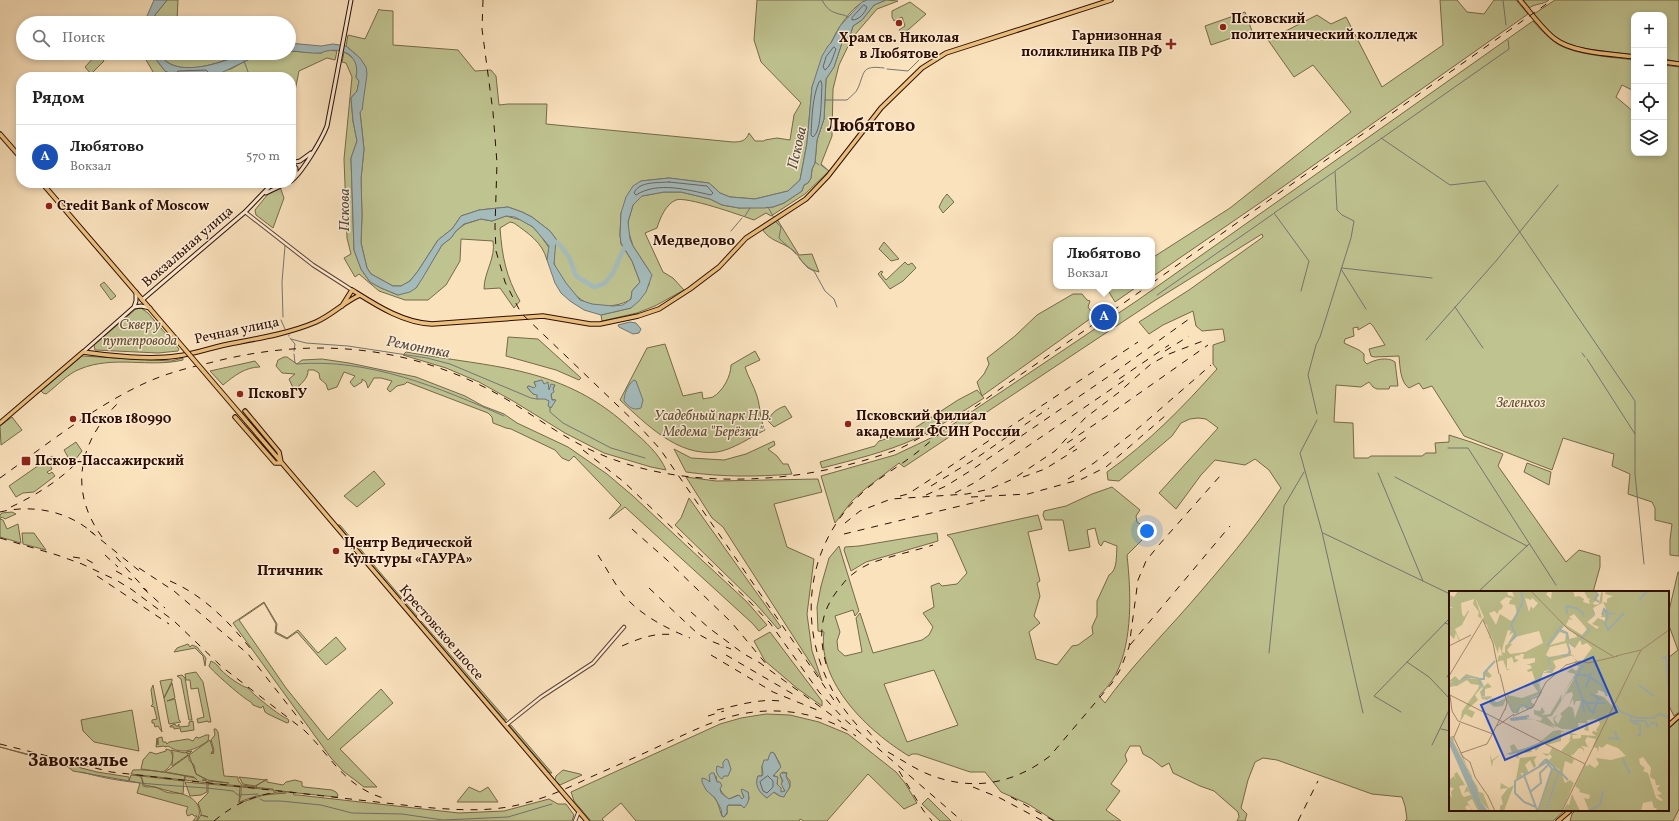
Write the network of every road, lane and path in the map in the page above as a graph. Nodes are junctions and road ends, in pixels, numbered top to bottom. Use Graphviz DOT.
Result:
graph roads {
  1 [pos="351,0"];
  2 [pos="1111,0"];
  3 [pos="1520,0"];
  4 [pos="1631,57"];
  5 [pos="1667,62"];
  6 [pos="1679,64"];
  7 [pos="0,134"];
  8 [pos="314,150"];
  9 [pos="16,152"];
  10 [pos="296,162"];
  11 [pos="296,168"];
  12 [pos="296,177"];
  13 [pos="46,188"];
  14 [pos="269,188"];
  15 [pos="276,188"];
  16 [pos="265,193"];
  17 [pos="246,212"];
  18 [pos="352,290"];
  19 [pos="136,292"];
  20 [pos="360,295"];
  21 [pos="142,300"];
  22 [pos="342,306"];
  23 [pos="134,307"];
  24 [pos="150,308"];
  25 [pos="83,352"];
  26 [pos="245,411"];
  27 [pos="235,417"];
  28 [pos="0,423"];
  29 [pos="281,463"];
  30 [pos="624,627"];
  31 [pos="1679,716"];
  32 [pos="506,725"];
  33 [pos="1669,725"];
  34 [pos="579,811"];
  35 [pos="1570,811"];
  36 [pos="575,821"];
  37 [pos="587,821"];
  38 [pos="1558,821"];
  1 -- 8 [label="main road"];
  2 -- 20 [label="main road"];
  3 -- 4 [label="main road"];
  5 -- 6 [label="main road"];
  7 -- 9 [label="main road"];
  8 -- 10 [label="main road"];
  8 -- 12 [label="main road"];
  11 -- 12 [label="main road"];
  13 -- 19 [label="main road, Крестовское шоссе"];
  14 -- 16 [label="main road, Вокзальная улица"];
  15 -- 16 [label="main road, Вокзальная улица"];
  16 -- 17 [label="main road, Вокзальная улица"];
  17 -- 18 [label="street"];
  17 -- 21 [label="main road, Вокзальная улица"];
  18 -- 20 [label="main road"];
  18 -- 22 [label="main road"];
  19 -- 21 [label="main road, Крестовское шоссе"];
  19 -- 23 [label="main road, Вокзальная улица"];
  20 -- 22 [label="main road, Речная улица"];
  21 -- 24 [label="main road, Крестовское шоссе"];
  22 -- 25 [label="main road, Речная улица"];
  23 -- 24 [label="main road, Вокзальная улица"];
  23 -- 25 [label="main road"];
  24 -- 29 [label="main road, Крестовское шоссе, bridge"];
  25 -- 28 [label="main road"];
  26 -- 29 [label="main road"];
  27 -- 29 [label="main road"];
  29 -- 32 [label="main road, Крестовское шоссе"];
  30 -- 32 [label="street"];
  31 -- 33 [label="main road"];
  32 -- 34 [label="main road, Крестовское шоссе"];
  34 -- 36 [label="street"];
  34 -- 37 [label="main road, Крестовское шоссе"];
  35 -- 38 [label="main road"];
}
